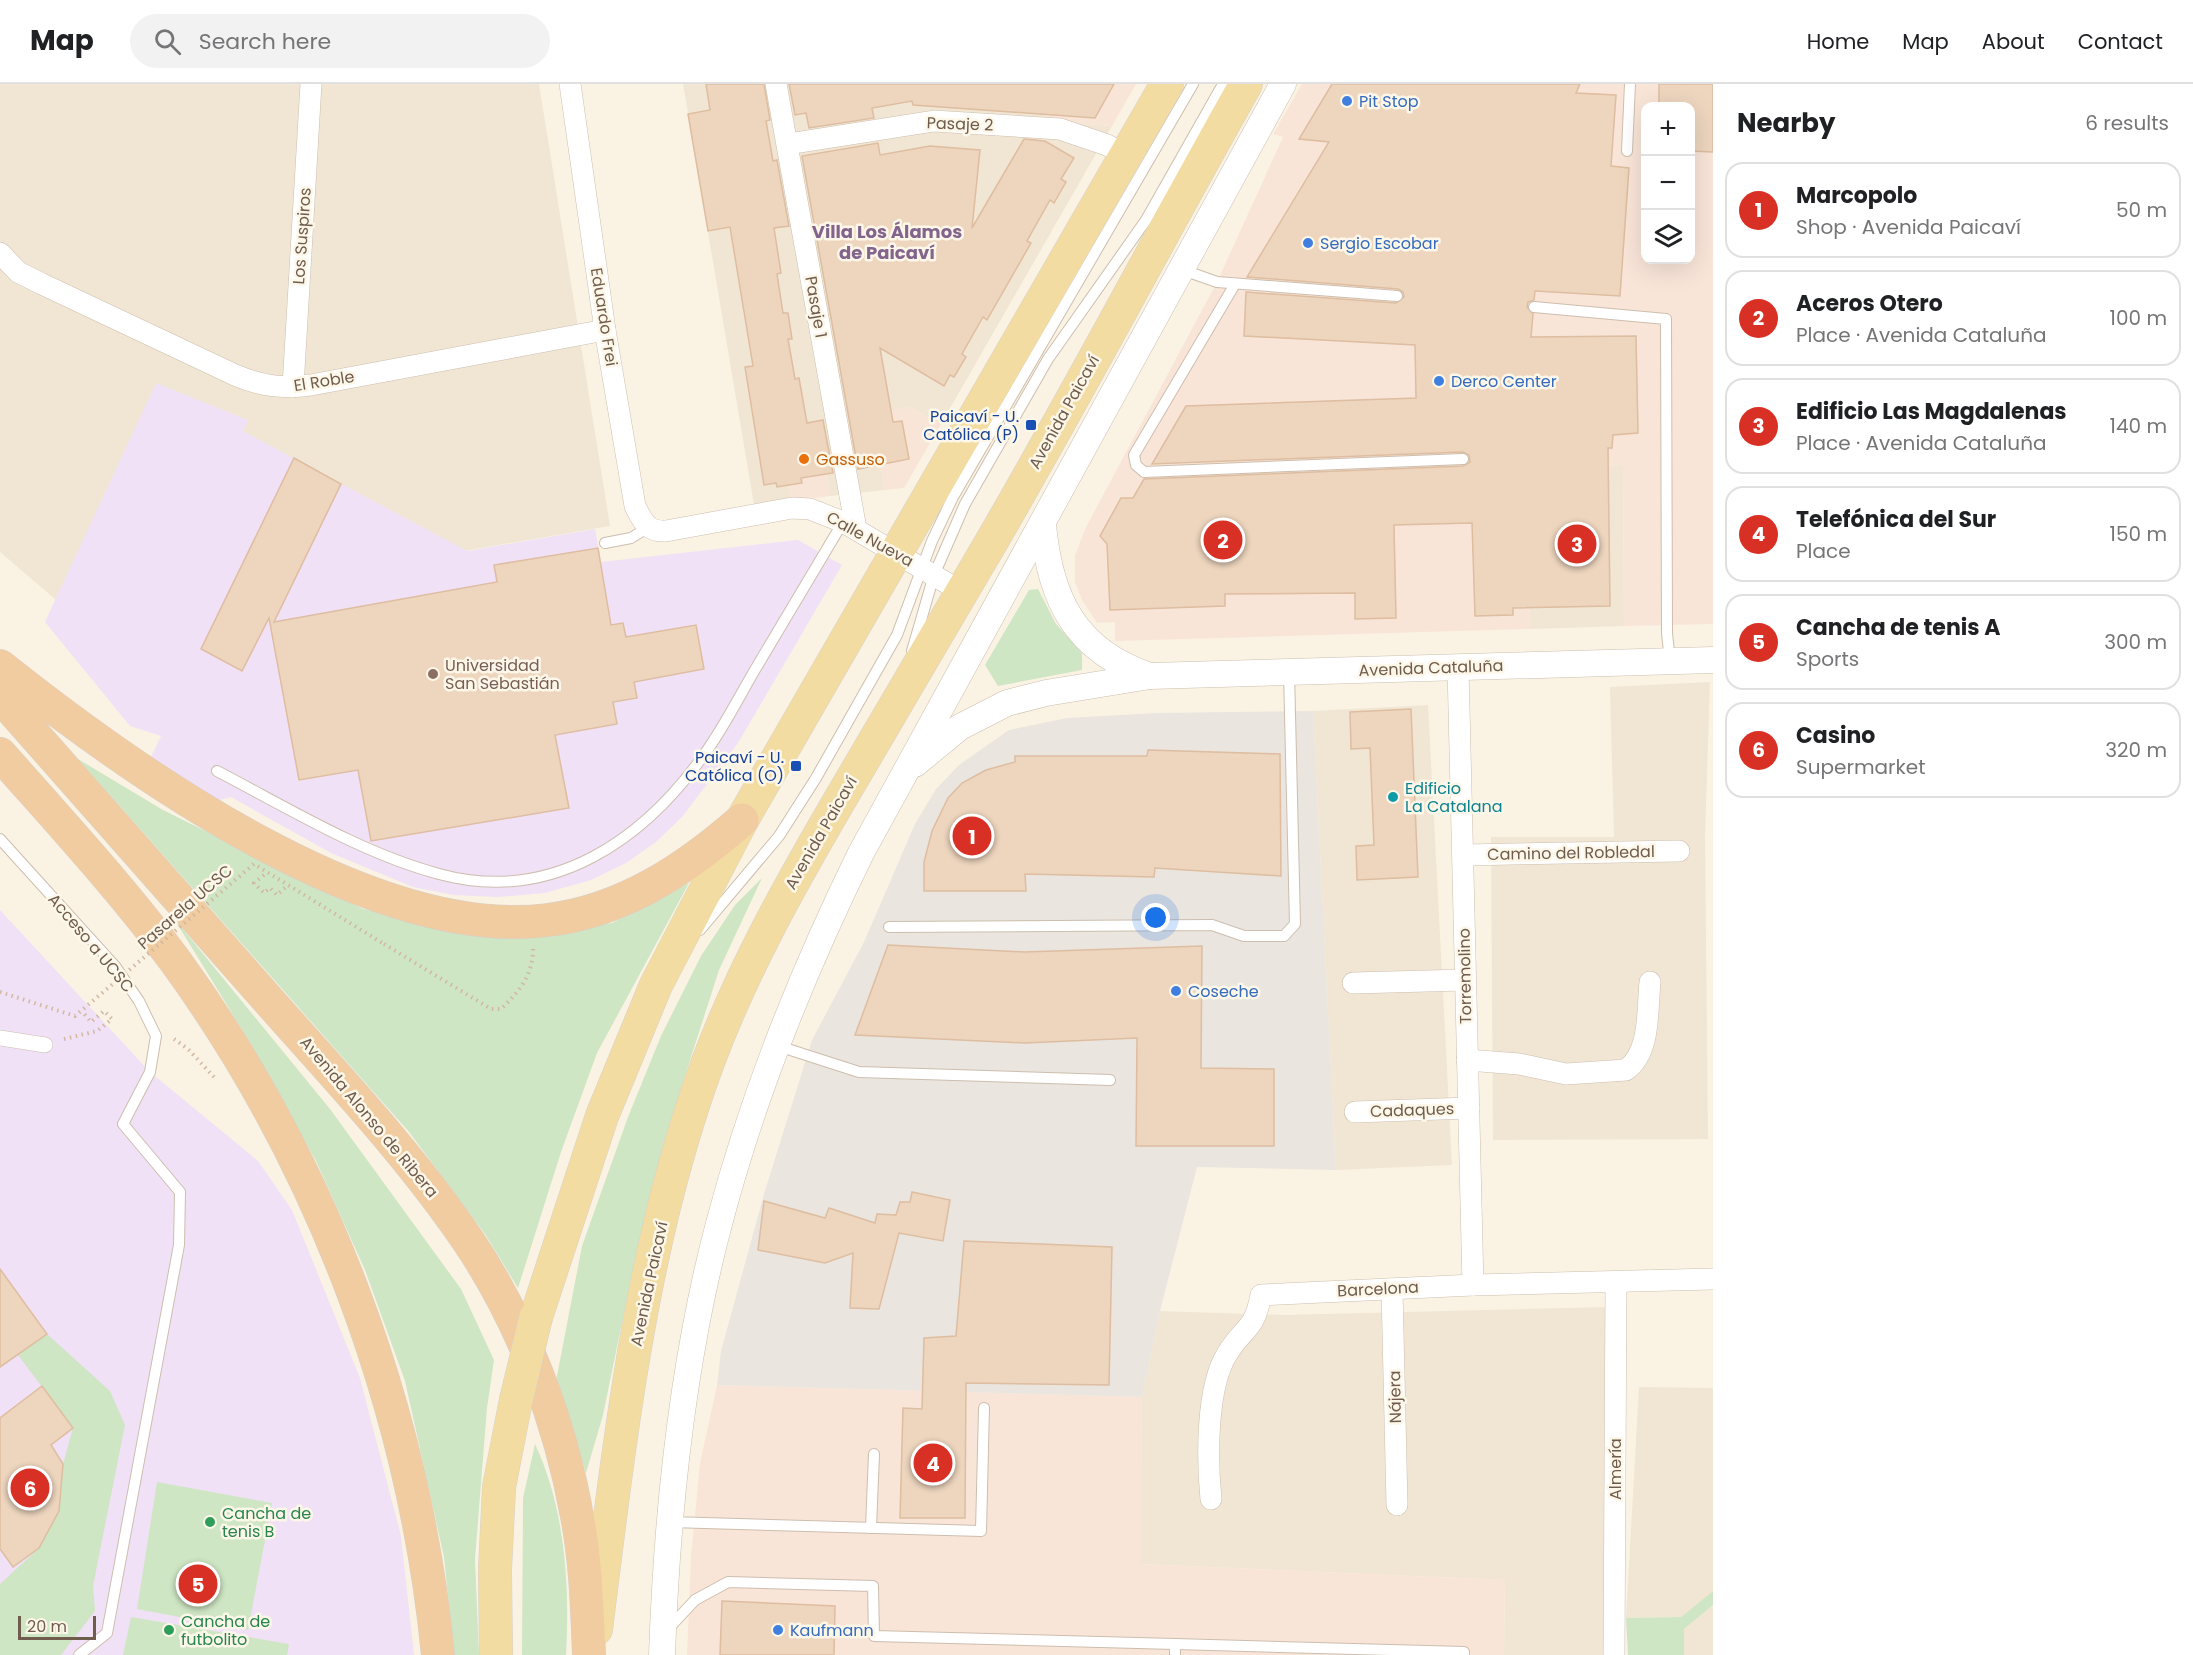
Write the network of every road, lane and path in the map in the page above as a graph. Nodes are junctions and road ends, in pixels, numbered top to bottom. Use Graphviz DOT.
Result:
graph roads {
  1 [pos="311,84"];
  2 [pos="570,84"];
  3 [pos="776,84"];
  4 [pos="1167,84"];
  5 [pos="1194,84"];
  6 [pos="1223,84"];
  7 [pos="1246,84"];
  8 [pos="1283,84"];
  9 [pos="1630,84"];
  10 [pos="788,144"];
  11 [pos="1627,151"];
  12 [pos="1127,156"];
  13 [pos="0,254"];
  14 [pos="1179,268"];
  15 [pos="1235,284"];
  16 [pos="1397,296"];
  17 [pos="1534,307"];
  18 [pos="606,330"];
  19 [pos="293,387"];
  20 [pos="1463,459"];
  21 [pos="1043,525"];
  22 [pos="849,526"];
  23 [pos="657,529"];
  24 [pos="605,543"];
  25 [pos="918,565"];
  26 [pos="962,592"];
  27 [pos="1713,660"];
  28 [pos="1670,662"];
  29 [pos="0,666"];
  30 [pos="1458,667"];
  31 [pos="1289,672"];
  32 [pos="1150,676"];
  33 [pos="0,696"];
  34 [pos="898,700"];
  35 [pos="0,754"];
  36 [pos="217,771"];
  37 [pos="902,777"];
  38 [pos="742,820"];
  39 [pos="0,839"];
  40 [pos="1679,851"];
  41 [pos="1463,855"];
  42 [pos="267,872"];
  43 [pos="277,895"];
  44 [pos="521,922"];
  45 [pos="889,927"];
  46 [pos="1466,980"];
  47 [pos="1650,982"];
  48 [pos="1353,983"];
  49 [pos="657,985"];
  50 [pos="0,992"];
  51 [pos="82,1011"];
  52 [pos="0,1038"];
  53 [pos="63,1039"];
  54 [pos="45,1045"];
  55 [pos="775,1045"];
  56 [pos="1467,1060"];
  57 [pos="1110,1080"];
  58 [pos="1469,1108"];
  59 [pos="1355,1112"];
  60 [pos="1713,1279"];
  61 [pos="1616,1282"];
  62 [pos="1473,1285"];
  63 [pos="1392,1289"];
  64 [pos="984,1408"];
  65 [pos="874,1454"];
  66 [pos="1211,1499"];
  67 [pos="1397,1504"];
  68 [pos="670,1522"];
  69 [pos="871,1528"];
  70 [pos="663,1644"];
  71 [pos="1175,1650"];
  72 [pos="79,1655"];
  73 [pos="438,1655"];
  74 [pos="496,1655"];
  75 [pos="591,1655"];
  76 [pos="1464,1655"];
  77 [pos="1614,1655"];
  1 -- 19 [label="street, Los Suspiros"];
  2 -- 18 [label="street, Eduardo Frei"];
  3 -- 10 [label="street, Pasaje 1"];
  4 -- 12 [label="main road"];
  5 -- 25 [label="lane"];
  6 -- 25 [label="lane"];
  7 -- 26 [label="main road, Avenida Paicaví"];
  8 -- 14 [label="street, Avenida Paicaví"];
  9 -- 11 [label="lane"];
  10 -- 12 [label="street, Pasaje 2"];
  10 -- 22 [label="street, Pasaje 1"];
  12 -- 25 [label="main road"];
  13 -- 19 [label="street, El Roble"];
  14 -- 15 [label="lane"];
  14 -- 21 [label="street, Avenida Paicaví"];
  15 -- 16 [label="lane"];
  15 -- 20 [label="lane"];
  17 -- 28 [label="lane"];
  18 -- 19 [label="street, El Roble"];
  18 -- 23 [label="street, Eduardo Frei"];
  21 -- 32 [label="street, Avenida Cataluña"];
  21 -- 37 [label="street, Avenida Paicaví"];
  22 -- 23 [label="street, Calle Nueva"];
  22 -- 25 [label="street, Calle Nueva"];
  22 -- 36 [label="lane"];
  23 -- 24 [label="lane"];
  25 -- 26 [label="street, Calle Nueva"];
  25 -- 34 [label="lane"];
  25 -- 38 [label="main road"];
  25 -- 49 [label="lane"];
  26 -- 34 [label="main road, Avenida Paicaví"];
  27 -- 28 [label="street, Avenida Cataluña"];
  28 -- 30 [label="street, Avenida Cataluña"];
  29 -- 44 [label="highway"];
  30 -- 31 [label="street, Avenida Cataluña"];
  30 -- 41 [label="street, Torremolino"];
  31 -- 32 [label="street, Avenida Cataluña"];
  31 -- 45 [label="lane"];
  32 -- 37 [label="street, Avenida Cataluña"];
  33 -- 75 [label="highway, Avenida Alonso de Ribera"];
  34 -- 75 [label="main road, Avenida Paicaví"];
  35 -- 73 [label="highway"];
  37 -- 55 [label="street, Avenida Paicaví"];
  38 -- 44 [label="highway"];
  38 -- 49 [label="main road"];
  39 -- 72 [label="lane, Acceso a UCSC"];
  40 -- 41 [label="street, Camino del Robledal"];
  41 -- 46 [label="street, Torremolino"];
  42 -- 43 [label="path"];
  42 -- 44 [label="path, bridge"];
  42 -- 51 [label="path, Pasarela UCSC, bridge"];
  46 -- 48 [label="street"];
  46 -- 56 [label="street, Torremolino"];
  47 -- 56 [label="street"];
  49 -- 74 [label="main road, bridge"];
  50 -- 51 [label="path, bridge"];
  51 -- 53 [label="path"];
  52 -- 54 [label="street"];
  55 -- 57 [label="lane"];
  55 -- 68 [label="street, Avenida Paicaví"];
  56 -- 58 [label="street, Torremolino"];
  58 -- 59 [label="street, Cadaques"];
  58 -- 62 [label="street, Torremolino"];
  60 -- 61 [label="street, Barcelona"];
  61 -- 62 [label="street, Barcelona"];
  61 -- 77 [label="street, Almería"];
  62 -- 63 [label="street, Barcelona"];
  63 -- 66 [label="street, Barcelona"];
  63 -- 67 [label="street, Nájera"];
  64 -- 69 [label="lane"];
  65 -- 69 [label="lane"];
  68 -- 69 [label="lane"];
  68 -- 70 [label="street, Avenida Paicaví"];
  70 -- 71 [label="lane"];
  71 -- 76 [label="lane"];
}
